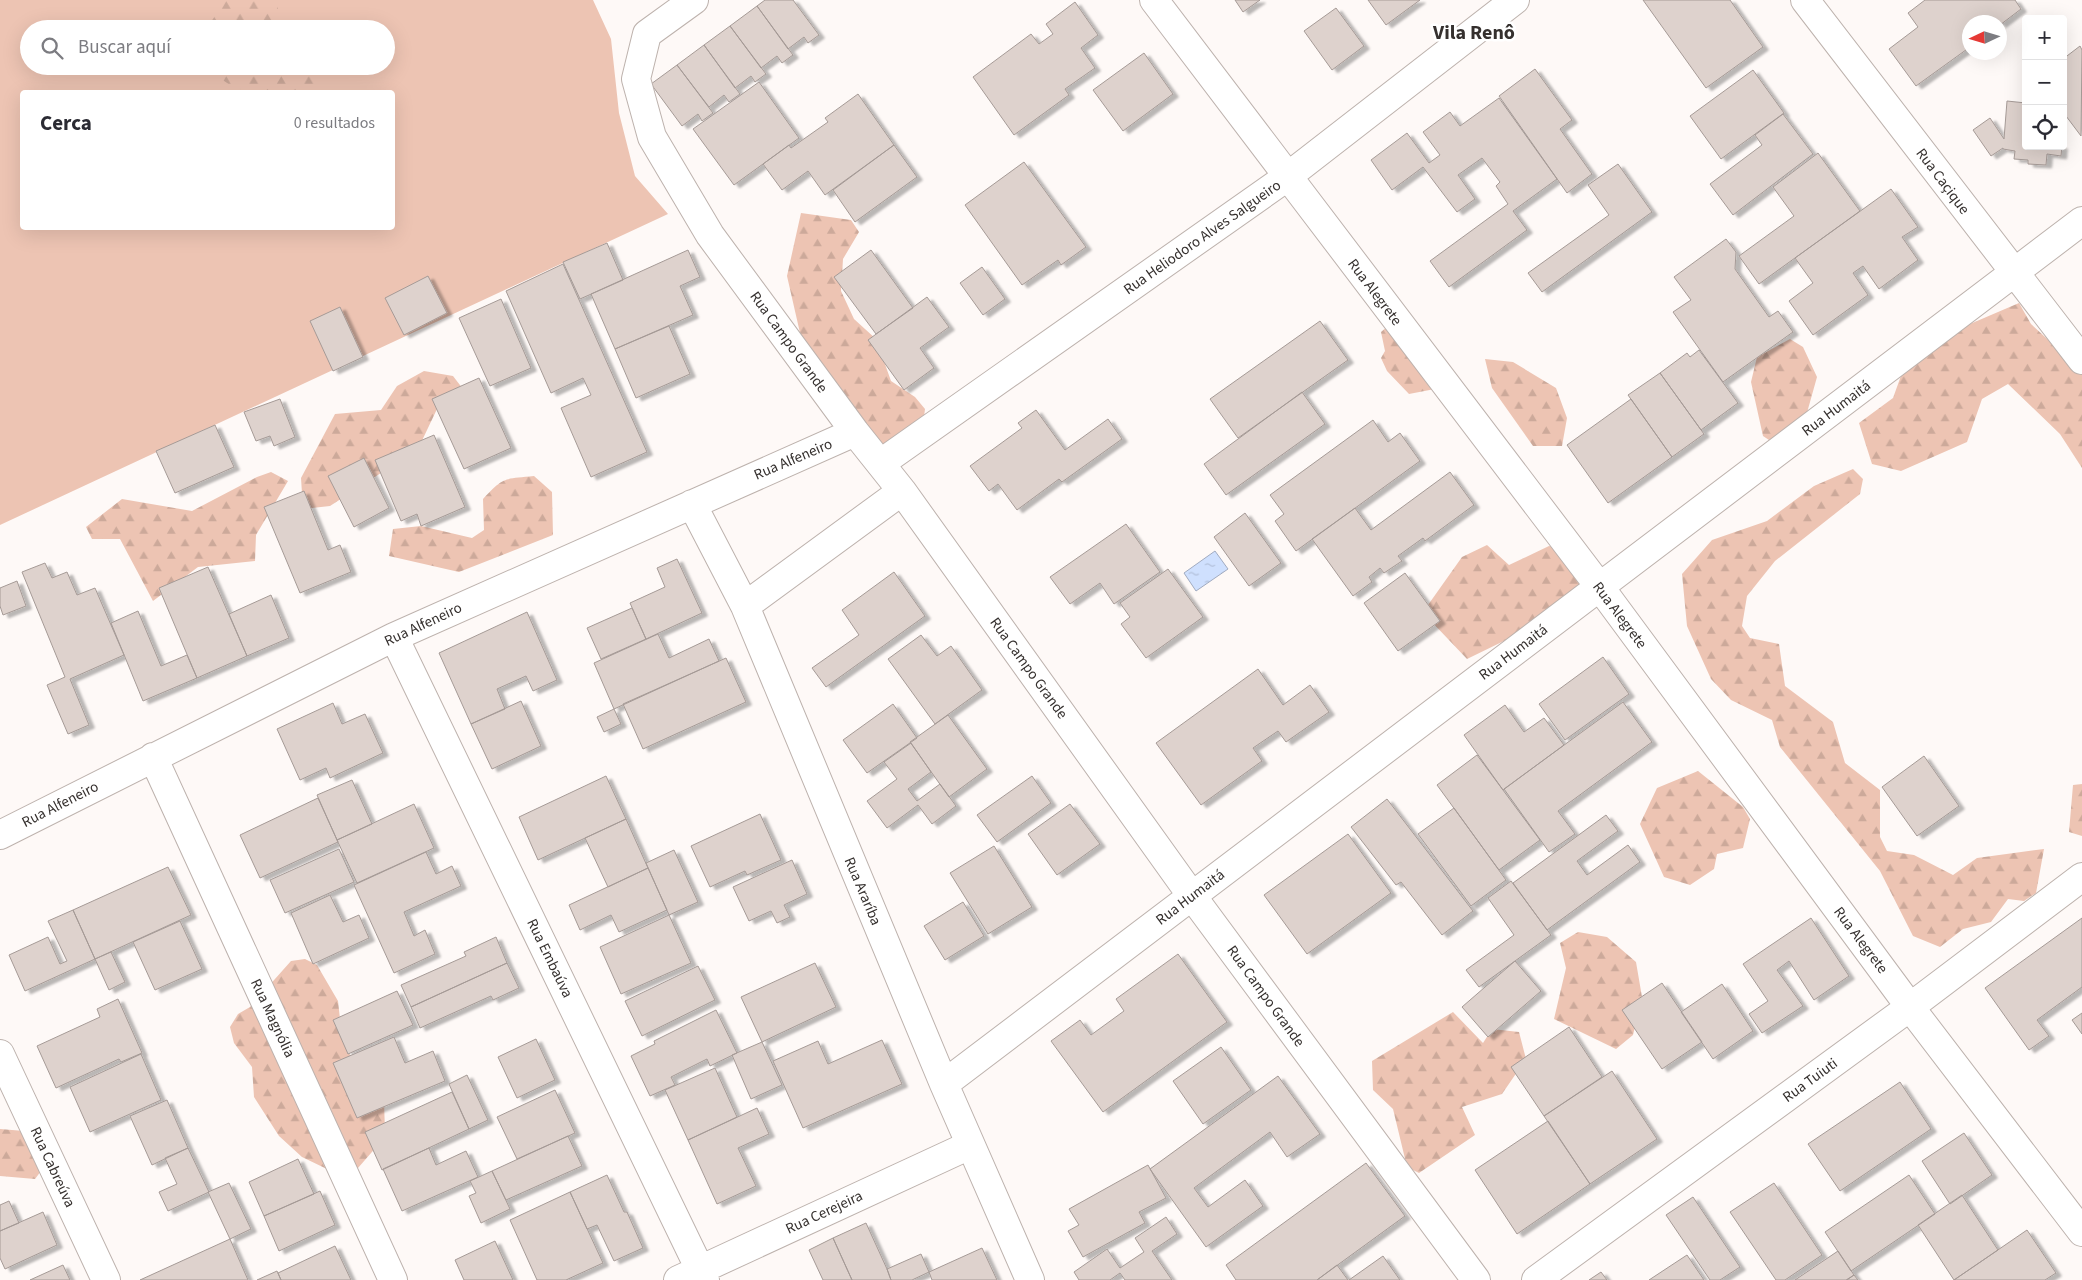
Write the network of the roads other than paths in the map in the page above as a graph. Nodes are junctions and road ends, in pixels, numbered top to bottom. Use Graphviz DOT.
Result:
graph roads {
  1 [pos="694,0"];
  2 [pos="1154,0"];
  3 [pos="1515,0"];
  4 [pos="1805,0"];
  5 [pos="1287,177"];
  6 [pos="2082,221"];
  7 [pos="2014,274"];
  8 [pos="2082,360"];
  9 [pos="856,432"];
  10 [pos="881,463"];
  11 [pos="902,490"];
  12 [pos="692,504"];
  13 [pos="1599,586"];
  14 [pos="745,606"];
  15 [pos="394,637"];
  16 [pos="153,757"];
  17 [pos="0,835"];
  18 [pos="2082,877"];
  19 [pos="1192,896"];
  20 [pos="1910,1007"];
  21 [pos="0,1054"];
  22 [pos="944,1084"];
  23 [pos="970,1145"];
  24 [pos="2082,1232"];
  25 [pos="694,1276"];
  26 [pos="106,1280"];
  27 [pos="393,1280"];
  28 [pos="1030,1280"];
  29 [pos="1476,1280"];
  30 [pos="1536,1280"];
  1 -- 9 [label="street, Rua Campo Grande"];
  2 -- 5 [label="street, Rua Alegrete"];
  3 -- 5 [label="street, Rua Heliodoro Alves Salgueiro"];
  4 -- 7 [label="street, Rua Caçique"];
  5 -- 10 [label="street, Rua Heliodoro Alves Salgueiro"];
  5 -- 13 [label="street, Rua Alegrete"];
  6 -- 7 [label="street, Rua Humaitá"];
  7 -- 8 [label="street, Rua Caçique"];
  7 -- 13 [label="street, Rua Humaitá"];
  9 -- 10 [label="street, Rua Campo Grande"];
  9 -- 12 [label="street, Rua Alfeneiro"];
  10 -- 11 [label="street, Rua Campo Grande"];
  11 -- 14 [label="street"];
  11 -- 19 [label="street, Rua Campo Grande"];
  12 -- 14 [label="street, Rua Araríba"];
  12 -- 15 [label="street, Rua Alfeneiro"];
  13 -- 19 [label="street, Rua Humaitá"];
  13 -- 20 [label="street, Rua Alegrete"];
  14 -- 22 [label="street, Rua Araríba"];
  15 -- 16 [label="street, Rua Alfeneiro"];
  15 -- 25 [label="street, Rua Embaúva"];
  16 -- 17 [label="street, Rua Alfeneiro"];
  16 -- 27 [label="street, Rua Magnólia"];
  18 -- 20 [label="street, Rua Tuiuti"];
  19 -- 22 [label="street, Rua Humaitá"];
  19 -- 29 [label="street, Rua Campo Grande"];
  20 -- 24 [label="street, Rua Alegrete"];
  20 -- 30 [label="street, Rua Tuiuti"];
  21 -- 26 [label="street, Rua Cabreúva"];
  22 -- 23 [label="street, Rua Araríba"];
  23 -- 25 [label="street, Rua Cerejeira"];
  23 -- 28 [label="street, Rua Araríba"];
}
